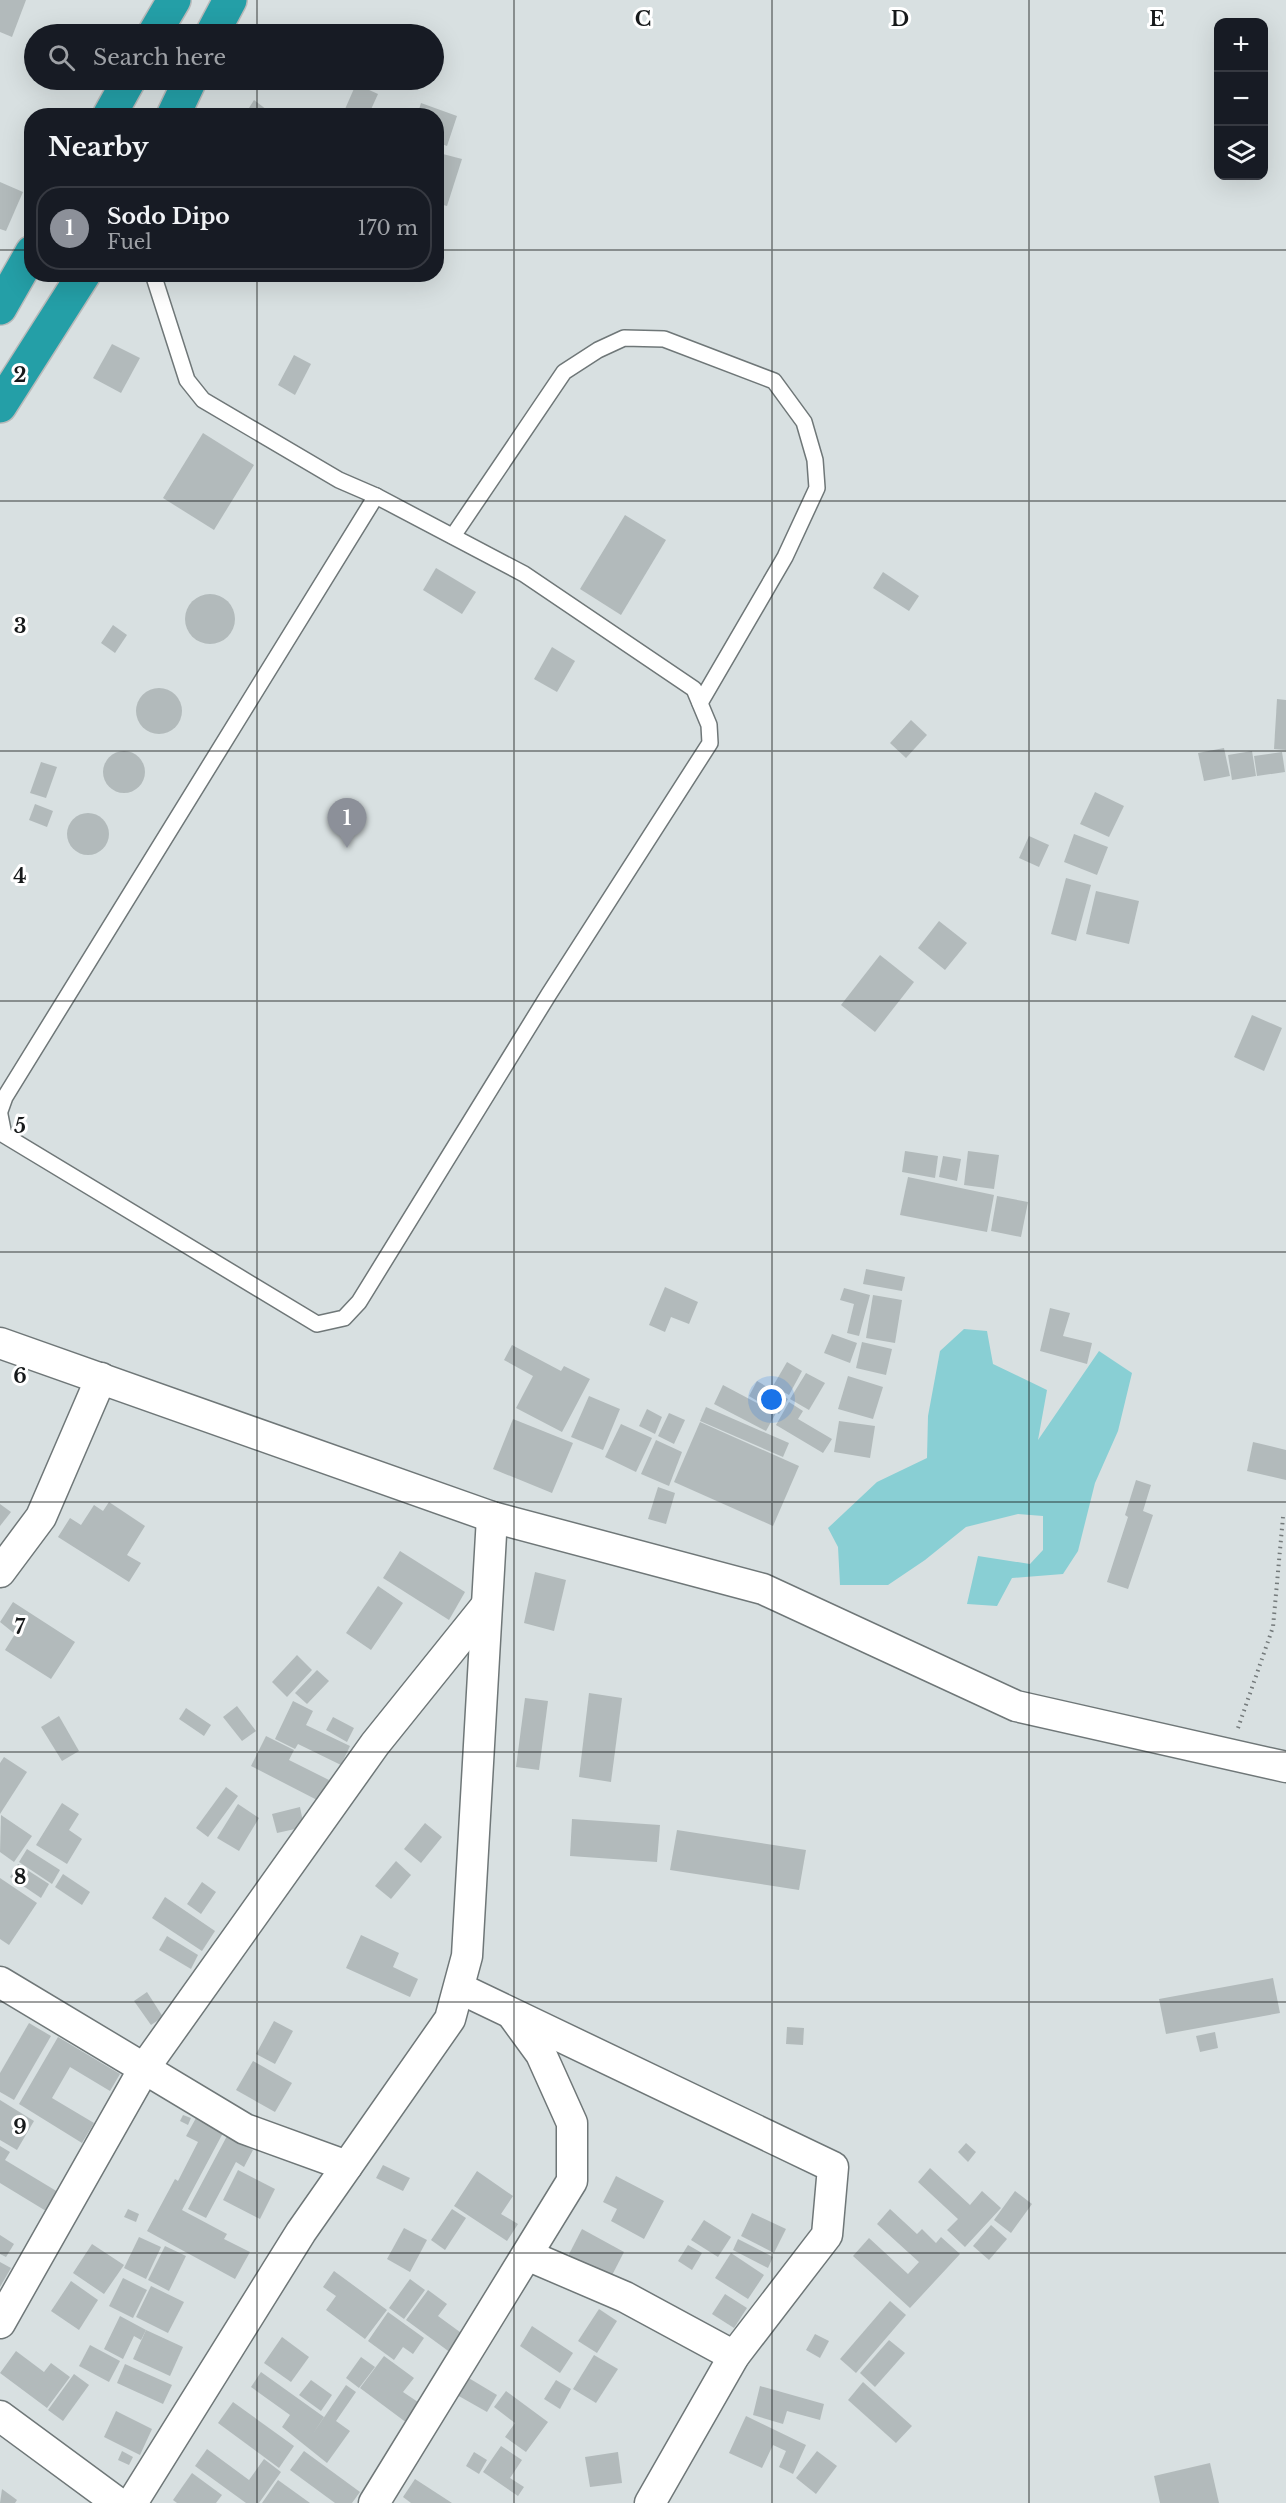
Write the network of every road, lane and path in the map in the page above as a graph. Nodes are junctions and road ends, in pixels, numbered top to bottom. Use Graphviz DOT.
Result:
graph roads {
  1 [pos="174,0"];
  2 [pos="230,0"];
  3 [pos="160,24"];
  4 [pos="217,24"];
  5 [pos="123,90"];
  6 [pos="185,90"];
  7 [pos="113,108"];
  8 [pos="177,108"];
  9 [pos="24,266"];
  10 [pos="79,282"];
  11 [pos="156,282"];
  12 [pos="0,308"];
  13 [pos="0,406"];
  14 [pos="376,496"];
  15 [pos="453,536"];
  16 [pos="700,703"];
  17 [pos="0,1113"];
  18 [pos="0,1343"];
  19 [pos="101,1378"];
  20 [pos="492,1517"];
  21 [pos="1283,1517"];
  22 [pos="0,1572"];
  23 [pos="486,1606"];
  24 [pos="1229,1754"];
  25 [pos="1286,1767"];
  26 [pos="0,1982"];
  27 [pos="459,1988"];
  28 [pos="511,2013"];
  29 [pos="145,2067"];
  30 [pos="347,2166"];
  31 [pos="527,2254"];
  32 [pos="0,2323"];
  33 [pos="734,2356"];
  34 [pos="0,2416"];
  35 [pos="118,2503"];
  36 [pos="132,2503"];
  37 [pos="374,2503"];
  38 [pos="650,2503"];
  1 -- 3 [label="highway"];
  2 -- 4 [label="highway"];
  5 -- 7 [label="highway"];
  6 -- 8 [label="highway"];
  9 -- 12 [label="highway"];
  10 -- 13 [label="highway"];
  11 -- 14 [label="lane"];
  14 -- 15 [label="lane"];
  14 -- 17 [label="lane"];
  15 -- 16 [label="lane"];
  15 -- 16 [label="lane"];
  16 -- 17 [label="lane"];
  18 -- 19 [label="street"];
  19 -- 20 [label="street"];
  19 -- 22 [label="street"];
  20 -- 23 [label="street"];
  20 -- 24 [label="street"];
  21 -- 24 [label="path"];
  23 -- 27 [label="street"];
  23 -- 29 [label="street"];
  24 -- 25 [label="street"];
  26 -- 29 [label="street"];
  27 -- 28 [label="street"];
  27 -- 30 [label="street"];
  28 -- 31 [label="street"];
  28 -- 33 [label="street"];
  29 -- 30 [label="street"];
  29 -- 32 [label="street"];
  30 -- 36 [label="street"];
  31 -- 33 [label="street"];
  31 -- 37 [label="street"];
  33 -- 38 [label="street"];
  34 -- 35 [label="street"];
}
